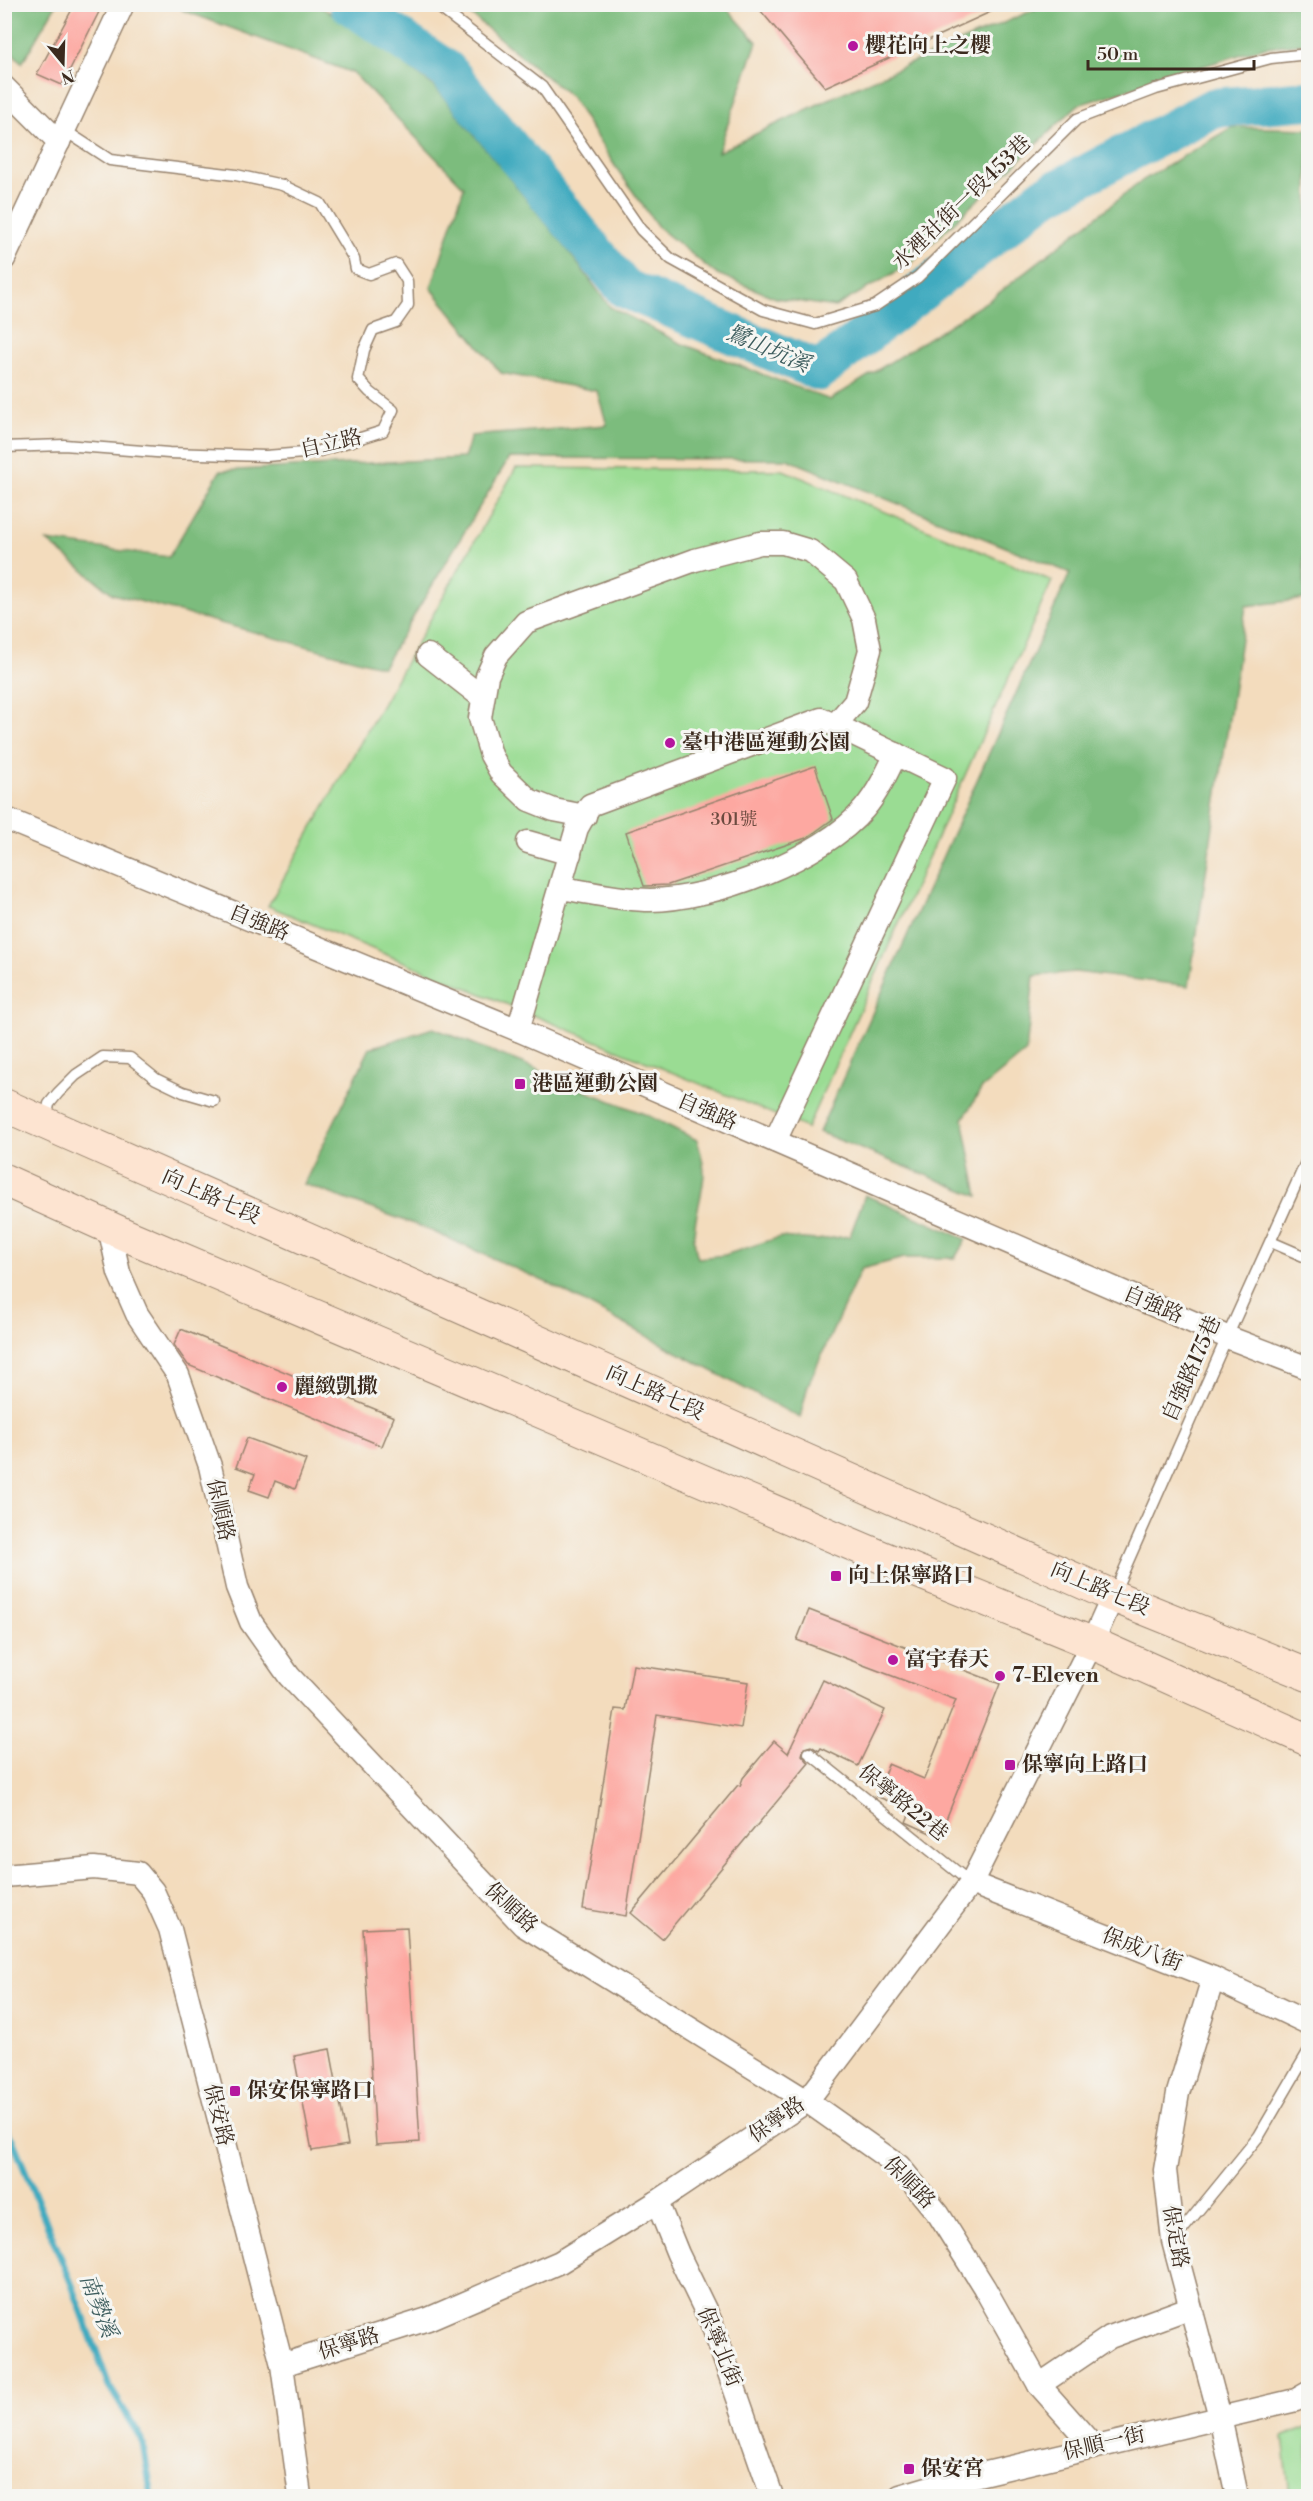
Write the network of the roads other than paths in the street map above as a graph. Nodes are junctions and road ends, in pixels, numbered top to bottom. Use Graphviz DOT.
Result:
graph roads {
  1 [pos="123,4"];
  2 [pos="435,4"];
  3 [pos="1308,54"];
  4 [pos="4,87"];
  5 [pos="62,136"];
  6 [pos="4,259"];
  7 [pos="4,447"];
  8 [pos="429,655"];
  9 [pos="483,698"];
  10 [pos="835,725"];
  11 [pos="896,754"];
  12 [pos="585,816"];
  13 [pos="4,818"];
  14 [pos="528,842"];
  15 [pos="570,854"];
  16 [pos="560,888"];
  17 [pos="518,1030"];
  18 [pos="214,1101"];
  19 [pos="4,1105"];
  20 [pos="45,1123"];
  21 [pos="776,1141"];
  22 [pos="1308,1158"];
  23 [pos="4,1180"];
  24 [pos="109,1227"];
  25 [pos="1271,1242"];
  26 [pos="1308,1258"];
  27 [pos="1227,1337"];
  28 [pos="1308,1368"];
  29 [pos="1113,1596"];
  30 [pos="1092,1643"];
  31 [pos="1308,1675"];
  32 [pos="1308,1740"];
  33 [pos="809,1753"];
  34 [pos="4,1876"];
  35 [pos="971,1883"];
  36 [pos="1214,1978"];
  37 [pos="1308,2024"];
  38 [pos="1308,2052"];
  39 [pos="807,2101"];
  40 [pos="657,2202"];
  41 [pos="1173,2241"];
  42 [pos="1190,2308"];
  43 [pos="282,2365"];
  44 [pos="1039,2385"];
  45 [pos="1308,2393"];
  46 [pos="1220,2417"];
  47 [pos="1094,2447"];
  48 [pos="300,2496"];
  49 [pos="772,2496"];
  50 [pos="900,2496"];
  51 [pos="1237,2496"];
  1 -- 5 [label="street"];
  2 -- 3 [label="lane, 水裡社街一段453巷"];
  4 -- 5 [label="street, 自立路"];
  5 -- 6 [label="street"];
  5 -- 7 [label="lane, 自立路"];
  8 -- 9 [label="street"];
  9 -- 10 [label="street"];
  9 -- 12 [label="street"];
  10 -- 11 [label="street"];
  10 -- 12 [label="street"];
  11 -- 16 [label="street"];
  11 -- 21 [label="street"];
  12 -- 15 [label="street"];
  13 -- 17 [label="street, 自強路"];
  14 -- 15 [label="street"];
  15 -- 16 [label="street"];
  16 -- 17 [label="street"];
  17 -- 21 [label="street, 自強路"];
  18 -- 20 [label="lane"];
  19 -- 20 [label="main road, 向上路七段"];
  20 -- 29 [label="main road, 向上路七段"];
  21 -- 27 [label="street, 自強路"];
  22 -- 25 [label="lane, 自強路175巷"];
  23 -- 24 [label="main road"];
  24 -- 30 [label="main road"];
  24 -- 39 [label="street, 保順路"];
  25 -- 26 [label="lane"];
  25 -- 27 [label="lane, 自強路175巷"];
  27 -- 28 [label="street, 自強路"];
  27 -- 29 [label="lane, 自強路175巷"];
  29 -- 30 [label="street, 保寧路"];
  29 -- 31 [label="main road, 向上路七段"];
  30 -- 32 [label="main road"];
  30 -- 35 [label="street, 保寧路"];
  33 -- 35 [label="lane, 保寧路22巷"];
  34 -- 43 [label="street, 保安路"];
  35 -- 36 [label="street, 保成八街"];
  35 -- 39 [label="street, 保寧路"];
  36 -- 37 [label="street, 保成八街"];
  36 -- 41 [label="street, 保定路"];
  38 -- 41 [label="lane"];
  39 -- 40 [label="street, 保寧路"];
  39 -- 44 [label="street, 保順路"];
  40 -- 43 [label="street, 保寧路"];
  40 -- 49 [label="street, 保寧北街"];
  41 -- 42 [label="street, 保定路"];
  42 -- 44 [label="street"];
  42 -- 46 [label="street, 保定路"];
  43 -- 48 [label="street, 保安路"];
  44 -- 47 [label="street, 保順路"];
  45 -- 46 [label="street, 保順一街"];
  46 -- 47 [label="street, 保順一街"];
  46 -- 51 [label="street, 保定路"];
  47 -- 50 [label="street, 保順一街"];
}
